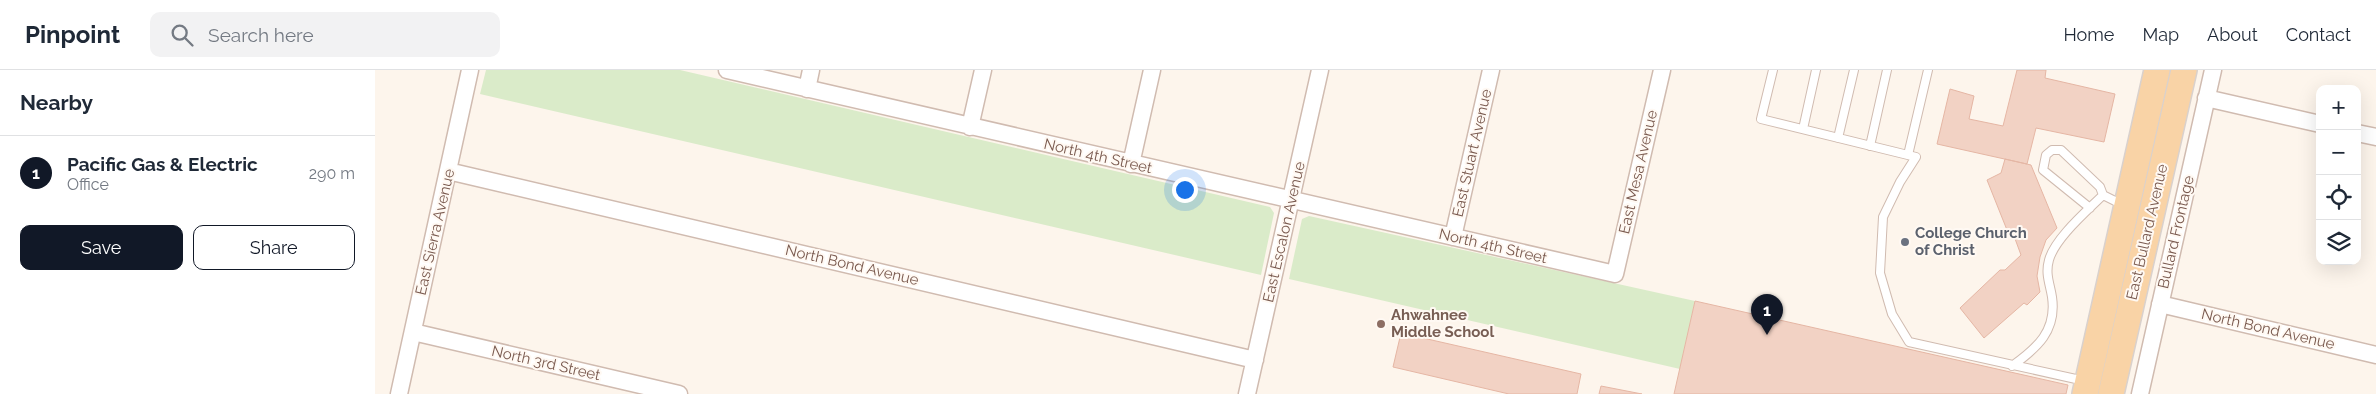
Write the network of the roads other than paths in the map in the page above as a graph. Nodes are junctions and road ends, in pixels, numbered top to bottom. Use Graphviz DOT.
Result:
graph roads {
  1 [pos="471,70"];
  2 [pos="727,70"];
  3 [pos="811,70"];
  4 [pos="983,70"];
  5 [pos="1152,70"];
  6 [pos="1320,70"];
  7 [pos="1491,70"];
  8 [pos="1661,70"];
  9 [pos="1773,70"];
  10 [pos="1816,70"];
  11 [pos="1854,70"];
  12 [pos="1887,70"];
  13 [pos="1928,70"];
  14 [pos="2157,70"];
  15 [pos="2184,70"];
  16 [pos="2213,70"];
  17 [pos="807,89"];
  18 [pos="2206,98"];
  19 [pos="2316,123"];
  20 [pos="970,127"];
  21 [pos="1803,129"];
  22 [pos="2361,134"];
  23 [pos="2376,137"];
  24 [pos="1838,138"];
  25 [pos="1870,146"];
  26 [pos="1908,155"];
  27 [pos="1131,164"];
  28 [pos="448,171"];
  29 [pos="2103,196"];
  30 [pos="1291,200"];
  31 [pos="2127,207"];
  32 [pos="2090,208"];
  33 [pos="1453,237"];
  34 [pos="1615,274"];
  35 [pos="2160,304"];
  36 [pos="413,332"];
  37 [pos="2120,354"];
  38 [pos="2376,355"];
  39 [pos="1255,360"];
  40 [pos="2012,366"];
  41 [pos="2086,388"];
  42 [pos="399,394"];
  43 [pos="679,394"];
  44 [pos="1247,394"];
  45 [pos="2111,394"];
  46 [pos="2140,394"];
  1 -- 28 [label="street, East Sierra Avenue"];
  2 -- 17 [label="street, North 4th Street"];
  3 -- 17 [label="street"];
  4 -- 20 [label="street"];
  5 -- 27 [label="street"];
  6 -- 30 [label="street, East Escalon Avenue"];
  7 -- 33 [label="street, East Stuart Avenue"];
  8 -- 34 [label="street, East Mesa Avenue"];
  9 -- 21 [label="lane"];
  10 -- 21 [label="lane"];
  11 -- 24 [label="lane"];
  12 -- 25 [label="lane"];
  13 -- 26 [label="lane"];
  14 -- 31 [label="main road, East Bullard Avenue"];
  15 -- 37 [label="main road, East Bullard Avenue"];
  16 -- 18 [label="street, Bullard Frontage"];
  17 -- 20 [label="street, North 4th Street"];
  18 -- 19 [label="street"];
  18 -- 35 [label="street, Bullard Frontage"];
  20 -- 27 [label="street, North 4th Street"];
  21 -- 24 [label="lane"];
  22 -- 23 [label="street"];
  24 -- 25 [label="lane"];
  25 -- 26 [label="lane"];
  26 -- 40 [label="lane"];
  27 -- 30 [label="street, North 4th Street"];
  28 -- 36 [label="street, East Sierra Avenue"];
  28 -- 39 [label="street, North Bond Avenue"];
  29 -- 31 [label="lane"];
  29 -- 32 [label="lane"];
  29 -- 32 [label="lane"];
  30 -- 33 [label="street, North 4th Street"];
  30 -- 39 [label="street, East Escalon Avenue"];
  31 -- 37 [label="main road"];
  31 -- 41 [label="main road, East Bullard Avenue"];
  32 -- 40 [label="lane"];
  33 -- 34 [label="street, North 4th Street"];
  35 -- 38 [label="street, North Bond Avenue"];
  35 -- 46 [label="street, Bullard Frontage"];
  36 -- 42 [label="street, East Sierra Avenue"];
  36 -- 43 [label="street, North 3rd Street"];
  37 -- 45 [label="main road, East Bullard Avenue"];
  39 -- 44 [label="street, East Escalon Avenue"];
  40 -- 41 [label="lane"];
}
